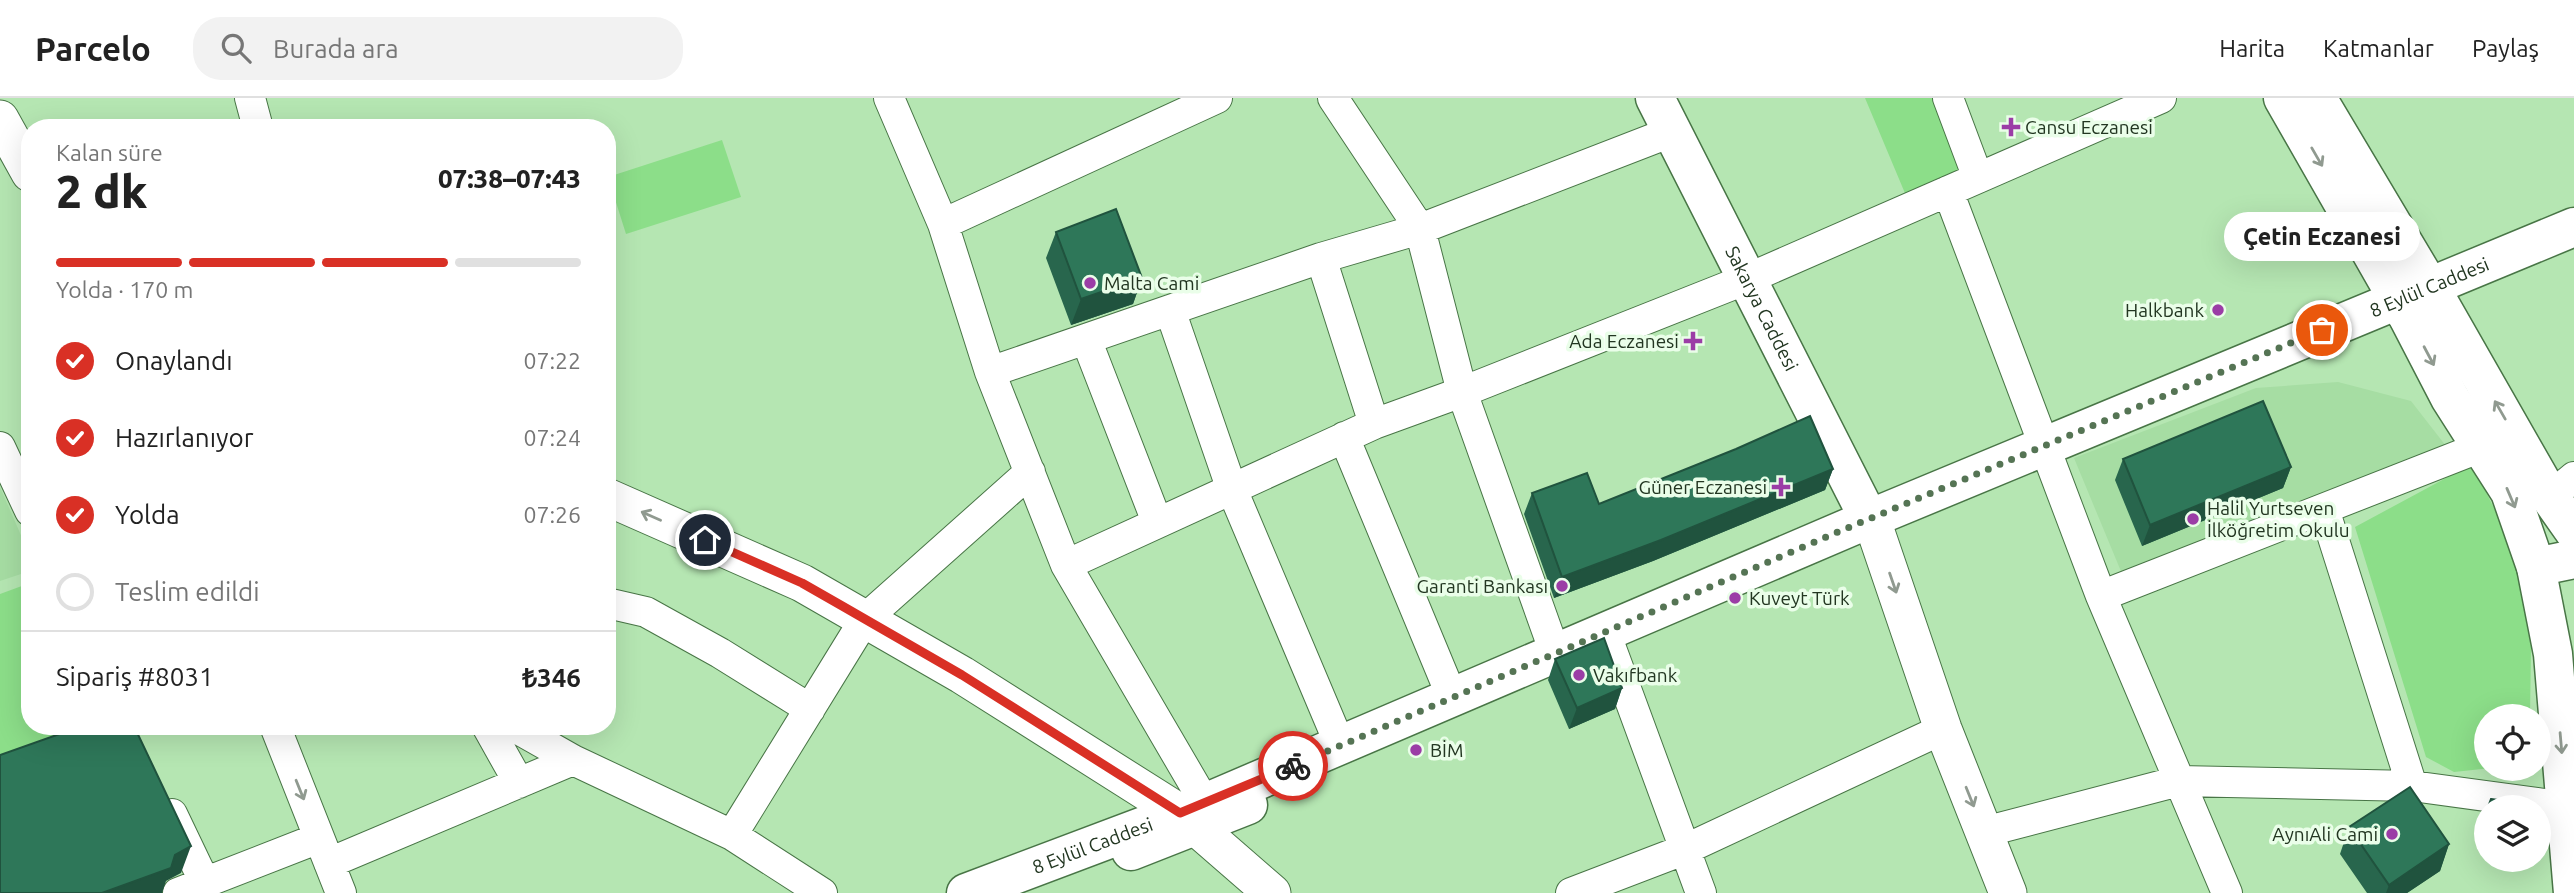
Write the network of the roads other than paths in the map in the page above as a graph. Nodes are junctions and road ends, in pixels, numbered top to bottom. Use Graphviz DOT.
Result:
graph roads {
  1 [pos="250,98"];
  2 [pos="889,98"];
  3 [pos="1217,98"];
  4 [pos="1333,98"];
  5 [pos="1948,98"];
  6 [pos="2161,98"];
  7 [pos="2312,99"];
  8 [pos="1168,109"];
  9 [pos="1663,115"];
  10 [pos="0,119"];
  11 [pos="256,119"];
  12 [pos="21,157"];
  13 [pos="1978,178"];
  14 [pos="1948,191"];
  15 [pos="943,224"];
  16 [pos="2574,227"];
  17 [pos="1420,229"];
  18 [pos="2574,244"];
  19 [pos="1321,258"];
  20 [pos="1747,279"];
  21 [pos="2418,300"];
  22 [pos="1170,310"];
  23 [pos="1086,339"];
  24 [pos="990,372"];
  25 [pos="1462,392"];
  26 [pos="1374,424"];
  27 [pos="1344,438"];
  28 [pos="0,447"];
  29 [pos="2481,447"];
  30 [pos="2047,454"];
  31 [pos="1030,472"];
  32 [pos="1231,487"];
  33 [pos="2562,487"];
  34 [pos="21,492"];
  35 [pos="616,501"];
  36 [pos="2324,509"];
  37 [pos="1157,522"];
  38 [pos="1873,527"];
  39 [pos="2574,531"];
  40 [pos="2574,559"];
  41 [pos="1066,565"];
  42 [pos="2536,567"];
  43 [pos="2101,596"];
  44 [pos="616,605"];
  45 [pos="865,619"];
  46 [pos="1608,640"];
  47 [pos="1555,653"];
  48 [pos="1452,697"];
  49 [pos="810,709"];
  50 [pos="1942,729"];
  51 [pos="279,735"];
  52 [pos="492,735"];
  53 [pos="529,735"];
  54 [pos="1340,746"];
  55 [pos="573,760"];
  56 [pos="2179,781"];
  57 [pos="519,783"];
  58 [pos="159,786"];
  59 [pos="2412,786"];
  60 [pos="2566,807"];
  61 [pos="1194,814"];
  62 [pos="1984,832"];
  63 [pos="732,835"];
  64 [pos="1686,849"];
  65 [pos="324,850"];
  66 [pos="2571,887"];
  67 [pos="192,888"];
  68 [pos="1015,889"];
  69 [pos="341,893"];
  70 [pos="822,893"];
  71 [pos="966,893"];
  72 [pos="1272,893"];
  73 [pos="1571,893"];
  74 [pos="1701,893"];
  75 [pos="2008,893"];
  76 [pos="2227,893"];
  1 -- 11 [label="street"];
  2 -- 15 [label="street"];
  3 -- 8 [label="street"];
  4 -- 17 [label="street"];
  5 -- 13 [label="street"];
  6 -- 13 [label="street"];
  7 -- 21 [label="main road"];
  8 -- 15 [label="street"];
  9 -- 17 [label="street"];
  9 -- 20 [label="main road, Sakarya Caddesi"];
  10 -- 12 [label="street"];
  13 -- 14 [label="street"];
  14 -- 20 [label="street"];
  14 -- 30 [label="street"];
  15 -- 24 [label="street"];
  16 -- 21 [label="main road, 8 Eylül Caddesi"];
  17 -- 19 [label="street"];
  17 -- 25 [label="street"];
  18 -- 21 [label="main road"];
  19 -- 22 [label="street"];
  19 -- 26 [label="street"];
  20 -- 25 [label="street"];
  20 -- 38 [label="main road, Sakarya Caddesi"];
  21 -- 29 [label="main road, one-way"];
  21 -- 30 [label="main road, 8 Eylül Caddesi"];
  33 -- 21 [label="main road, one-way"];
  22 -- 23 [label="street"];
  22 -- 32 [label="street"];
  23 -- 24 [label="street"];
  23 -- 37 [label="street"];
  24 -- 31 [label="street"];
  25 -- 26 [label="street"];
  25 -- 47 [label="street"];
  26 -- 27 [label="street"];
  27 -- 32 [label="street"];
  27 -- 48 [label="street"];
  28 -- 34 [label="street"];
  29 -- 36 [label="street"];
  29 -- 42 [label="main road, one-way"];
  30 -- 38 [label="main road, 8 Eylül Caddesi"];
  30 -- 43 [label="street"];
  31 -- 41 [label="street"];
  31 -- 45 [label="street"];
  32 -- 37 [label="street"];
  32 -- 54 [label="street"];
  33 -- 39 [label="main road"];
  45 -- 35 [label="street, one-way"];
  36 -- 43 [label="street"];
  36 -- 59 [label="street"];
  37 -- 41 [label="street"];
  38 -- 46 [label="main road, 8 Eylül Caddesi"];
  38 -- 50 [label="street, one-way"];
  40 -- 42 [label="main road"];
  41 -- 61 [label="street"];
  42 -- 60 [label="main road, one-way"];
  43 -- 56 [label="street"];
  44 -- 49 [label="street"];
  45 -- 49 [label="street"];
  45 -- 61 [label="street"];
  46 -- 47 [label="main road, 8 Eylül Caddesi"];
  46 -- 61 [label="main road"];
  46 -- 64 [label="street"];
  47 -- 48 [label="main road, 8 Eylül Caddesi"];
  48 -- 54 [label="main road, 8 Eylül Caddesi"];
  49 -- 63 [label="street"];
  50 -- 62 [label="street, one-way"];
  50 -- 64 [label="street"];
  51 -- 65 [label="street, one-way"];
  52 -- 57 [label="street"];
  53 -- 55 [label="street"];
  54 -- 61 [label="main road, 8 Eylül Caddesi"];
  55 -- 57 [label="street"];
  55 -- 63 [label="street"];
  56 -- 59 [label="street"];
  56 -- 62 [label="street"];
  56 -- 76 [label="street"];
  57 -- 65 [label="street"];
  58 -- 67 [label="street"];
  59 -- 60 [label="street"];
  60 -- 66 [label="main road"];
  61 -- 68 [label="main road, 8 Eylül Caddesi"];
  61 -- 72 [label="street"];
  62 -- 75 [label="street"];
  63 -- 70 [label="street"];
  64 -- 73 [label="street"];
  64 -- 74 [label="street"];
  65 -- 67 [label="street"];
  65 -- 69 [label="street"];
  68 -- 71 [label="main road, 8 Eylül Caddesi"];
}
